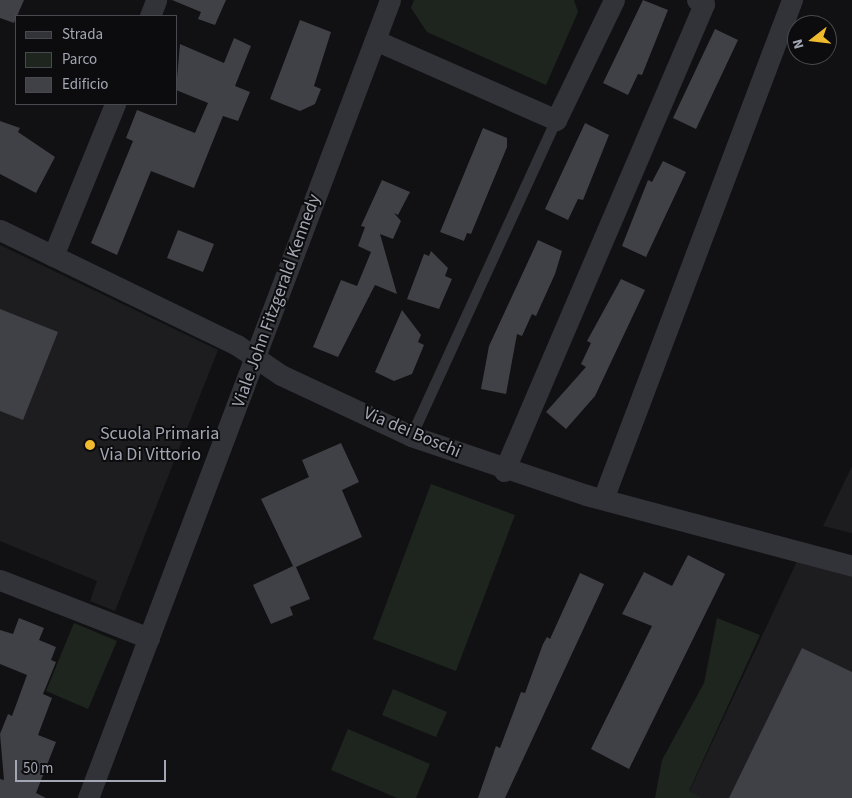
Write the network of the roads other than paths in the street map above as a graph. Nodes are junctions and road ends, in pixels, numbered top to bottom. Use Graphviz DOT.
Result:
graph roads {
  1 [pos="156,0"];
  2 [pos="390,0"];
  3 [pos="614,0"];
  4 [pos="697,0"];
  5 [pos="792,0"];
  6 [pos="150,15"];
  7 [pos="375,40"];
  8 [pos="114,105"];
  9 [pos="556,120"];
  10 [pos="0,230"];
  11 [pos="53,256"];
  12 [pos="256,358"];
  13 [pos="411,436"];
  14 [pos="504,471"];
  15 [pos="603,499"];
  16 [pos="852,566"];
  17 [pos="0,580"];
  18 [pos="149,638"];
  19 [pos="88,798"];
  1 -- 6 [label="street"];
  2 -- 7 [label="street, Viale John Fitzgerald Kennedy"];
  3 -- 9 [label="street"];
  4 -- 14 [label="street"];
  5 -- 15 [label="street"];
  7 -- 9 [label="street"];
  7 -- 12 [label="street, Viale John Fitzgerald Kennedy"];
  8 -- 11 [label="street"];
  9 -- 13 [label="lane"];
  10 -- 11 [label="street, Via dei Boschi"];
  11 -- 12 [label="street, Via dei Boschi"];
  12 -- 13 [label="street, Via dei Boschi"];
  12 -- 18 [label="street, Viale John Fitzgerald Kennedy"];
  13 -- 14 [label="street, Via dei Boschi"];
  14 -- 15 [label="street, Via dei Boschi"];
  15 -- 16 [label="street, Via dei Boschi"];
  17 -- 18 [label="street"];
  18 -- 19 [label="street, Viale John Fitzgerald Kennedy"];
}
